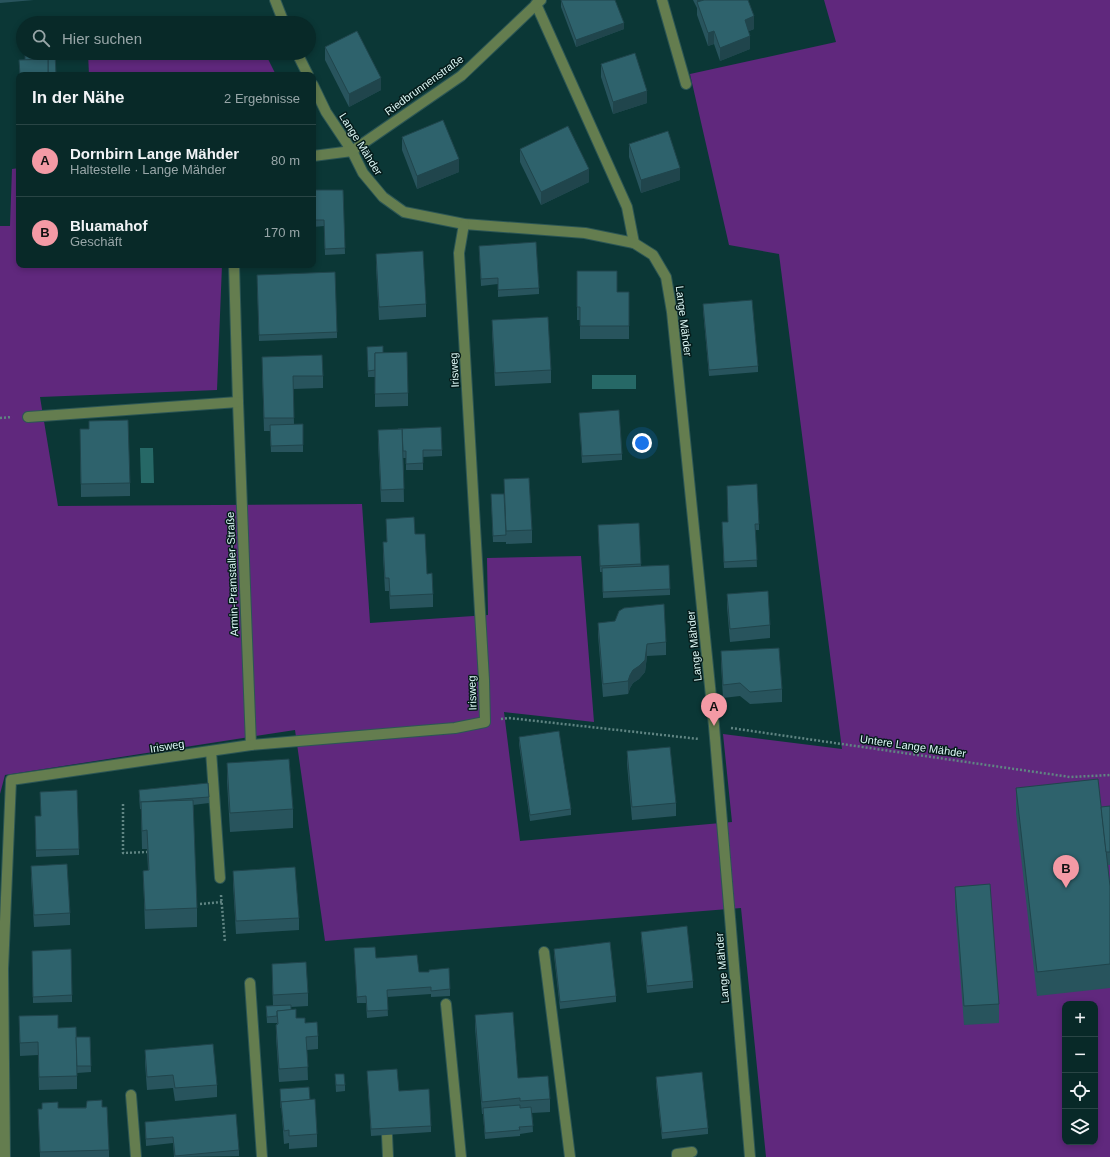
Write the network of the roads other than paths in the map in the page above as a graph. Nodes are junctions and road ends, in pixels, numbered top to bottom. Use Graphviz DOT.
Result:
graph roads {
  1 [pos="275,0"];
  2 [pos="662,0"];
  3 [pos="539,2"];
  4 [pos="281,16"];
  5 [pos="300,60"];
  6 [pos="306,72"];
  7 [pos="686,84"];
  8 [pos="316,91"];
  9 [pos="352,152"];
  10 [pos="316,156"];
  11 [pos="464,224"];
  12 [pos="634,243"];
  13 [pos="234,268"];
  14 [pos="238,402"];
  15 [pos="28,417"];
  16 [pos="251,745"];
  17 [pos="211,751"];
  18 [pos="220,878"];
  19 [pos="544,952"];
  20 [pos="250,983"];
  21 [pos="446,1004"];
  22 [pos="131,1096"];
  23 [pos="386,1135"];
  24 [pos="692,1152"];
  25 [pos="5,1157"];
  26 [pos="136,1157"];
  27 [pos="262,1157"];
  28 [pos="388,1157"];
  29 [pos="461,1157"];
  30 [pos="570,1157"];
  31 [pos="677,1157"];
  32 [pos="750,1157"];
  1 -- 4 [label="street"];
  2 -- 7 [label="street"];
  3 -- 9 [label="street, Riedbrunnenstraße"];
  3 -- 12 [label="street"];
  5 -- 6 [label="street"];
  8 -- 9 [label="street, Lange Mähder"];
  9 -- 10 [label="street"];
  9 -- 11 [label="street, Lange Mähder"];
  11 -- 12 [label="street, Lange Mähder"];
  11 -- 16 [label="street, Irisweg"];
  12 -- 32 [label="street, Lange Mähder"];
  13 -- 14 [label="street, Armin-Pramstaller-Straße"];
  14 -- 15 [label="street"];
  14 -- 16 [label="street, Armin-Pramstaller-Straße"];
  16 -- 17 [label="street, Irisweg"];
  17 -- 18 [label="street"];
  17 -- 25 [label="street, Irisweg"];
  19 -- 30 [label="street"];
  20 -- 27 [label="street"];
  21 -- 29 [label="street"];
  22 -- 26 [label="street"];
  23 -- 28 [label="street"];
  24 -- 31 [label="street"];
}
